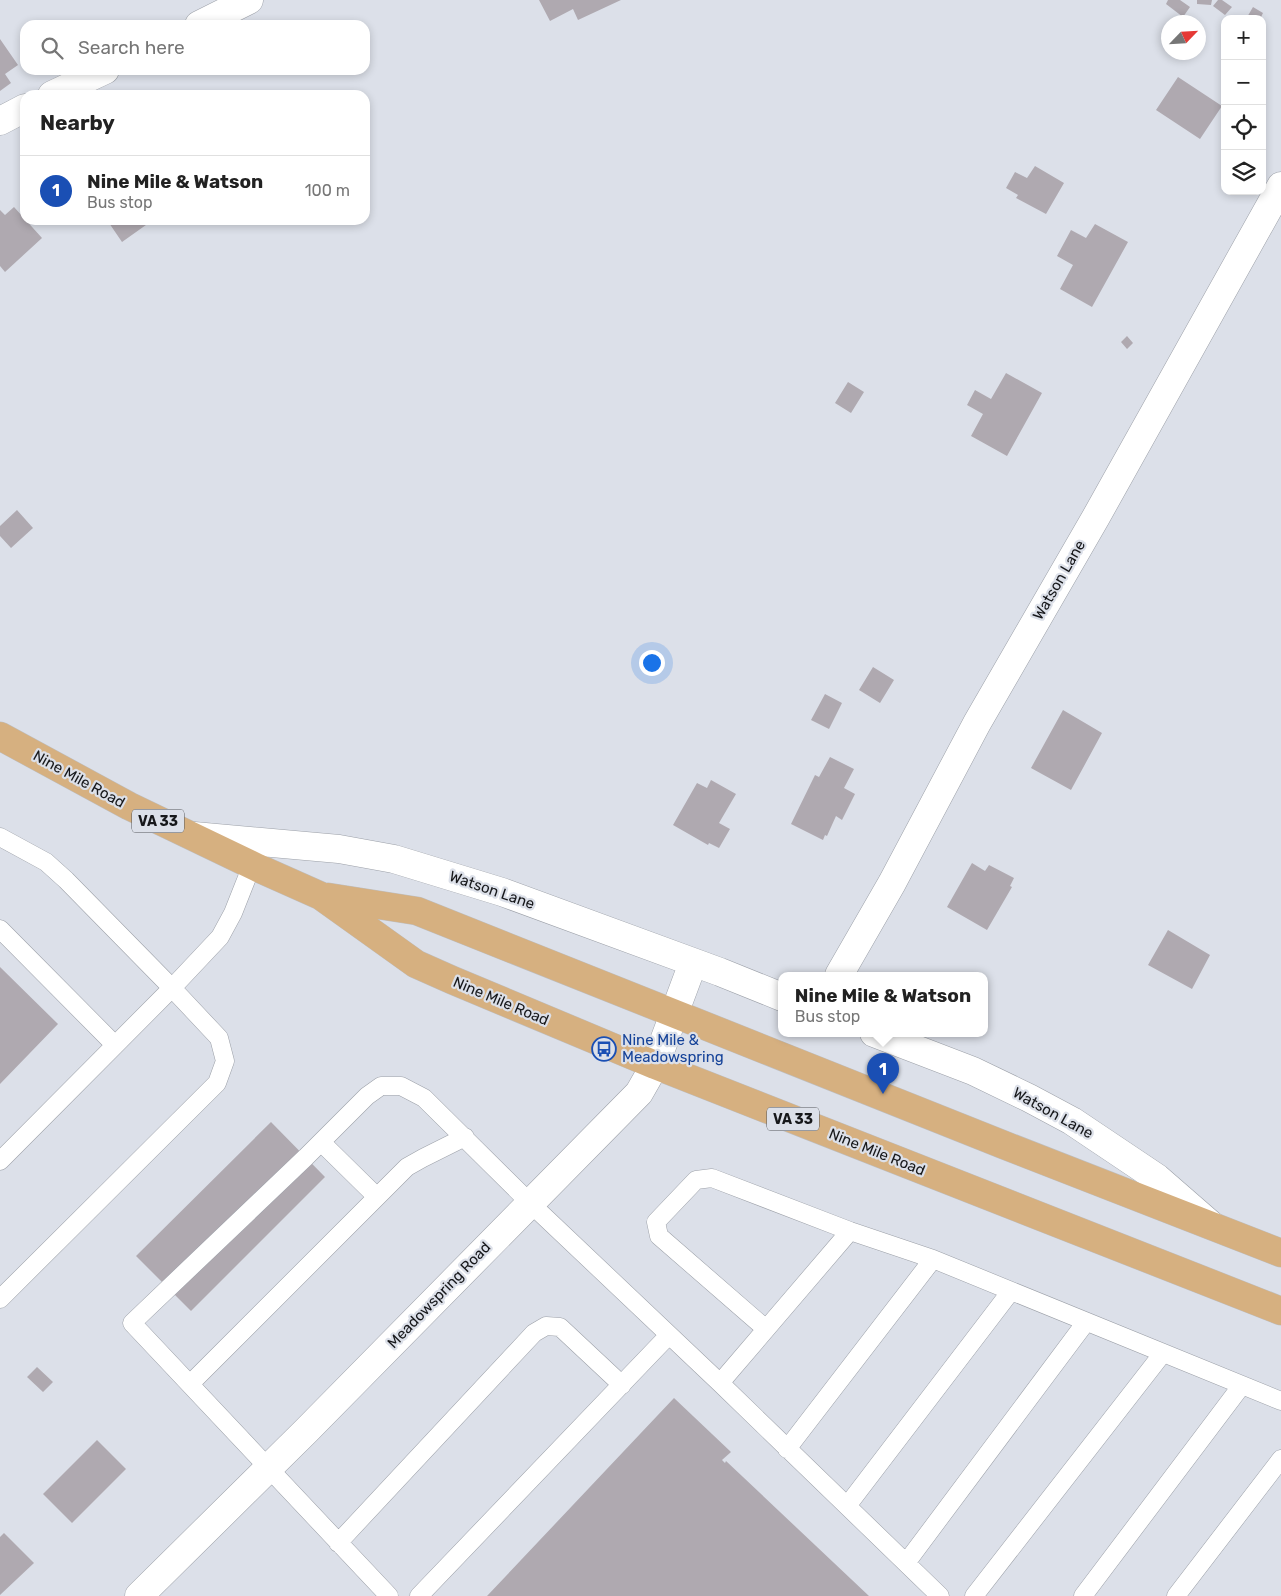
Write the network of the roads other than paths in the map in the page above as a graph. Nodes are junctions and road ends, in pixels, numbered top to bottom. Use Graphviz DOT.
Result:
graph roads {
  1 [pos="249,0"];
  2 [pos="209,20"];
  3 [pos="94,75"];
  4 [pos="63,90"];
  5 [pos="20,111"];
  6 [pos="0,121"];
  7 [pos="1281,186"];
  8 [pos="2,744"];
  9 [pos="190,836"];
  10 [pos="0,837"];
  11 [pos="252,865"];
  12 [pos="321,896"];
  13 [pos="0,929"];
  14 [pos="693,963"];
  15 [pos="841,972"];
  16 [pos="172,988"];
  17 [pos="778,995"];
  18 [pos="674,1014"];
  19 [pos="884,1037"];
  20 [pos="115,1046"];
  21 [pos="655,1065"];
  22 [pos="465,1137"];
  23 [pos="321,1142"];
  24 [pos="0,1162"];
  25 [pos="377,1197"];
  26 [pos="530,1203"];
  27 [pos="1212,1226"];
  28 [pos="850,1231"];
  29 [pos="1281,1253"];
  30 [pos="933,1259"];
  31 [pos="1011,1291"];
  32 [pos="0,1300"];
  33 [pos="1281,1311"];
  34 [pos="1086,1322"];
  35 [pos="766,1329"];
  36 [pos="669,1335"];
  37 [pos="1163,1353"];
  38 [pos="720,1383"];
  39 [pos="190,1384"];
  40 [pos="622,1385"];
  41 [pos="1242,1385"];
  42 [pos="1281,1401"];
  43 [pos="787,1448"];
  44 [pos="1281,1458"];
  45 [pos="268,1468"];
  46 [pos="847,1506"];
  47 [pos="338,1543"];
  48 [pos="906,1563"];
  49 [pos="139,1596"];
  50 [pos="389,1596"];
  51 [pos="419,1596"];
  52 [pos="940,1596"];
  53 [pos="974,1596"];
  54 [pos="1083,1596"];
  55 [pos="1176,1596"];
  1 -- 2 [label="street"];
  3 -- 4 [label="street"];
  5 -- 6 [label="street"];
  7 -- 15 [label="street, Watson Lane"];
  8 -- 9 [label="main road, Nine Mile Road / VA 33"];
  9 -- 11 [label="main road, Nine Mile Road / VA 33"];
  9 -- 14 [label="street, Watson Lane"];
  10 -- 16 [label="lane"];
  11 -- 12 [label="main road, Nine Mile Road / VA 33"];
  11 -- 16 [label="lane"];
  12 -- 18 [label="main road, Nine Mile Road / VA 33"];
  12 -- 21 [label="main road, Nine Mile Road / VA 33"];
  13 -- 20 [label="lane"];
  14 -- 17 [label="street, Watson Lane"];
  14 -- 18 [label="street, Meadowspring Road"];
  16 -- 20 [label="lane"];
  16 -- 32 [label="lane"];
  18 -- 21 [label="street, Meadowspring Road"];
  18 -- 27 [label="main road, Nine Mile Road / VA 33"];
  19 -- 27 [label="street, Watson Lane"];
  20 -- 24 [label="lane"];
  21 -- 26 [label="street, Meadowspring Road"];
  21 -- 33 [label="main road, Nine Mile Road / VA 33"];
  22 -- 23 [label="lane"];
  22 -- 25 [label="lane"];
  22 -- 26 [label="lane"];
  23 -- 25 [label="lane"];
  23 -- 39 [label="lane"];
  25 -- 39 [label="lane"];
  26 -- 36 [label="lane"];
  26 -- 45 [label="street, Meadowspring Road"];
  27 -- 29 [label="main road, Nine Mile Road / VA 33"];
  28 -- 30 [label="lane"];
  28 -- 35 [label="lane"];
  28 -- 35 [label="lane"];
  30 -- 31 [label="lane"];
  30 -- 43 [label="lane"];
  31 -- 34 [label="lane"];
  31 -- 46 [label="lane"];
  34 -- 37 [label="lane"];
  34 -- 48 [label="lane"];
  35 -- 38 [label="lane"];
  36 -- 38 [label="lane"];
  36 -- 40 [label="lane"];
  37 -- 41 [label="lane"];
  37 -- 53 [label="lane"];
  38 -- 43 [label="lane"];
  39 -- 45 [label="lane"];
  40 -- 47 [label="lane"];
  40 -- 51 [label="lane"];
  41 -- 42 [label="lane"];
  41 -- 54 [label="lane"];
  43 -- 46 [label="lane"];
  44 -- 55 [label="lane"];
  45 -- 47 [label="lane"];
  45 -- 49 [label="street, Meadowspring Road"];
  46 -- 48 [label="lane"];
  47 -- 50 [label="lane"];
  48 -- 52 [label="lane"];
}
